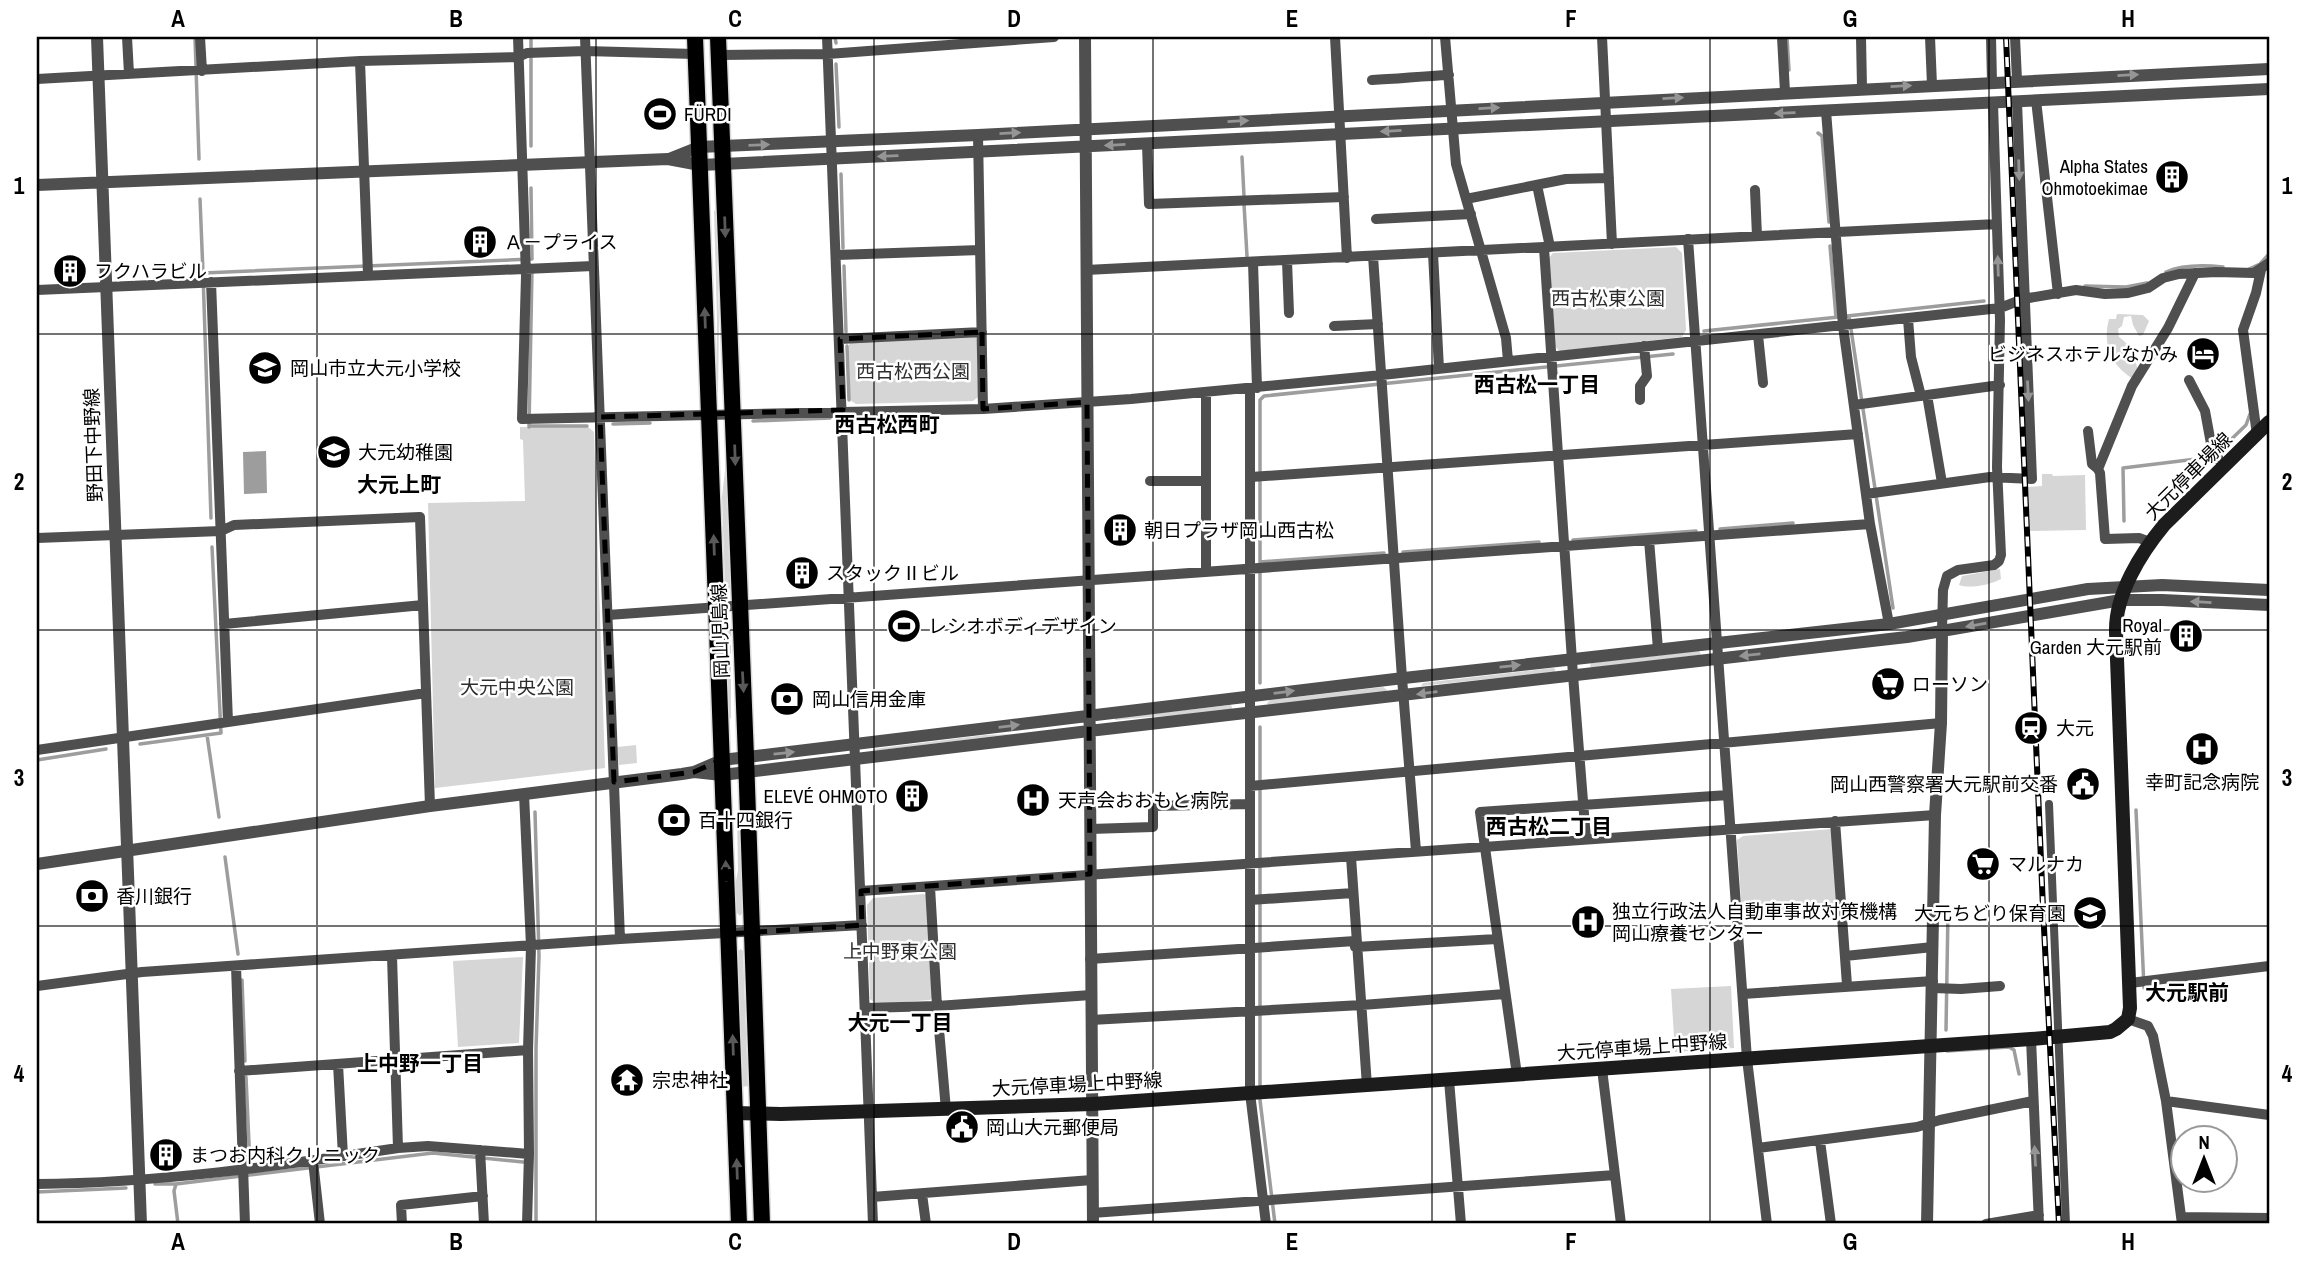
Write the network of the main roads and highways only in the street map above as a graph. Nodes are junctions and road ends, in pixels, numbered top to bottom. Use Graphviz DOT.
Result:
graph roads {
  1 [pos="695,37"];
  2 [pos="718,37"];
  3 [pos="2269,422"];
  4 [pos="2128,1019"];
  5 [pos="735,1113"];
  6 [pos="759,1114"];
  7 [pos="739,1224"];
  8 [pos="762,1224"];
  5 -- 1 [label="main road, 岡山児島線, one-way"];
  2 -- 6 [label="main road, 岡山児島線, one-way"];
  3 -- 4 [label="main road, 大元停車場線"];
  4 -- 6 [label="main road, 大元停車場上中野線"];
  5 -- 6 [label="main road, 大元停車場上中野線"];
  7 -- 5 [label="main road, 岡山児島線, one-way"];
  6 -- 8 [label="main road, 岡山児島線"];
}
